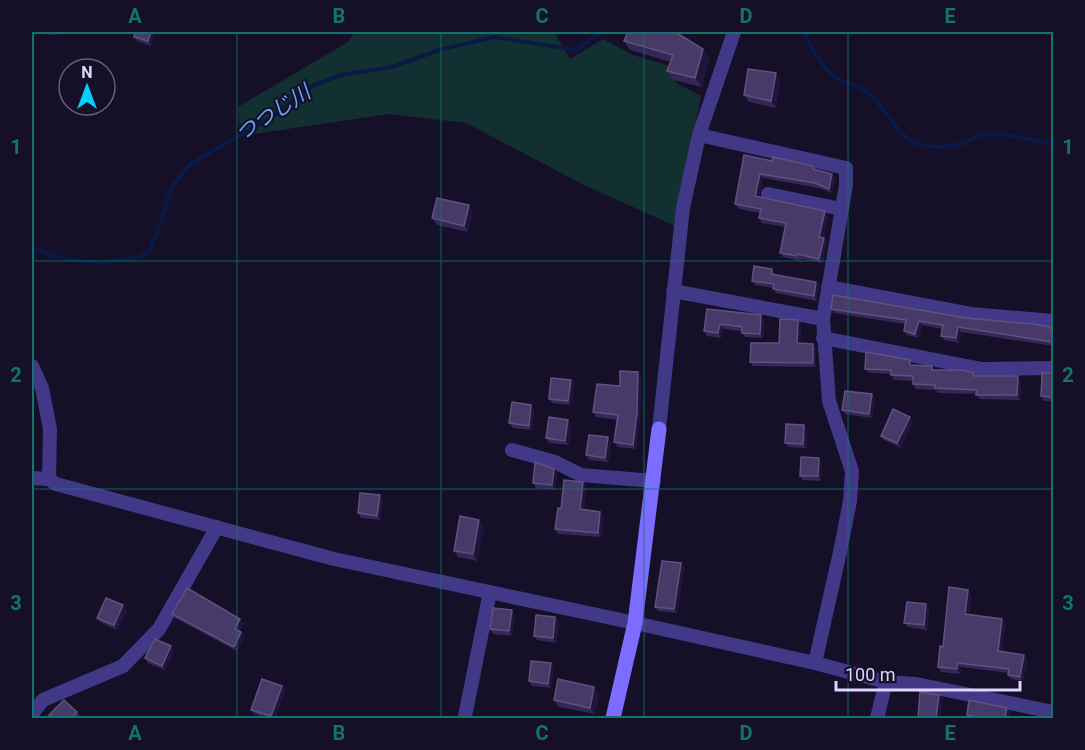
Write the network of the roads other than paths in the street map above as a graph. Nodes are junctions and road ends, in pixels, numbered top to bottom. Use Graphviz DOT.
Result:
graph roads {
  1 [pos="734,32"];
  2 [pos="699,135"];
  3 [pos="768,194"];
  4 [pos="841,208"];
  5 [pos="828,287"];
  6 [pos="673,291"];
  7 [pos="823,319"];
  8 [pos="1053,321"];
  9 [pos="823,338"];
  10 [pos="32,366"];
  11 [pos="1053,368"];
  12 [pos="659,429"];
  13 [pos="512,450"];
  14 [pos="32,478"];
  15 [pos="49,479"];
  16 [pos="654,481"];
  17 [pos="217,527"];
  18 [pos="490,592"];
  19 [pos="635,623"];
  20 [pos="814,663"];
  21 [pos="886,682"];
  22 [pos="1053,712"];
  23 [pos="32,714"];
  24 [pos="465,716"];
  25 [pos="614,718"];
  26 [pos="877,718"];
  1 -- 2 [label="street"];
  2 -- 4 [label="street"];
  2 -- 6 [label="street"];
  3 -- 4 [label="street"];
  4 -- 5 [label="street"];
  5 -- 7 [label="street"];
  5 -- 8 [label="street"];
  6 -- 7 [label="street"];
  6 -- 12 [label="street"];
  7 -- 9 [label="street"];
  9 -- 11 [label="street"];
  9 -- 20 [label="street"];
  10 -- 15 [label="street"];
  12 -- 16 [label="street"];
  13 -- 16 [label="street"];
  14 -- 15 [label="street"];
  15 -- 17 [label="street"];
  16 -- 19 [label="street"];
  17 -- 18 [label="street"];
  17 -- 23 [label="street"];
  18 -- 19 [label="street"];
  18 -- 24 [label="street"];
  19 -- 20 [label="street"];
  19 -- 25 [label="street"];
  20 -- 21 [label="street"];
  21 -- 22 [label="street"];
  21 -- 26 [label="street"];
}
